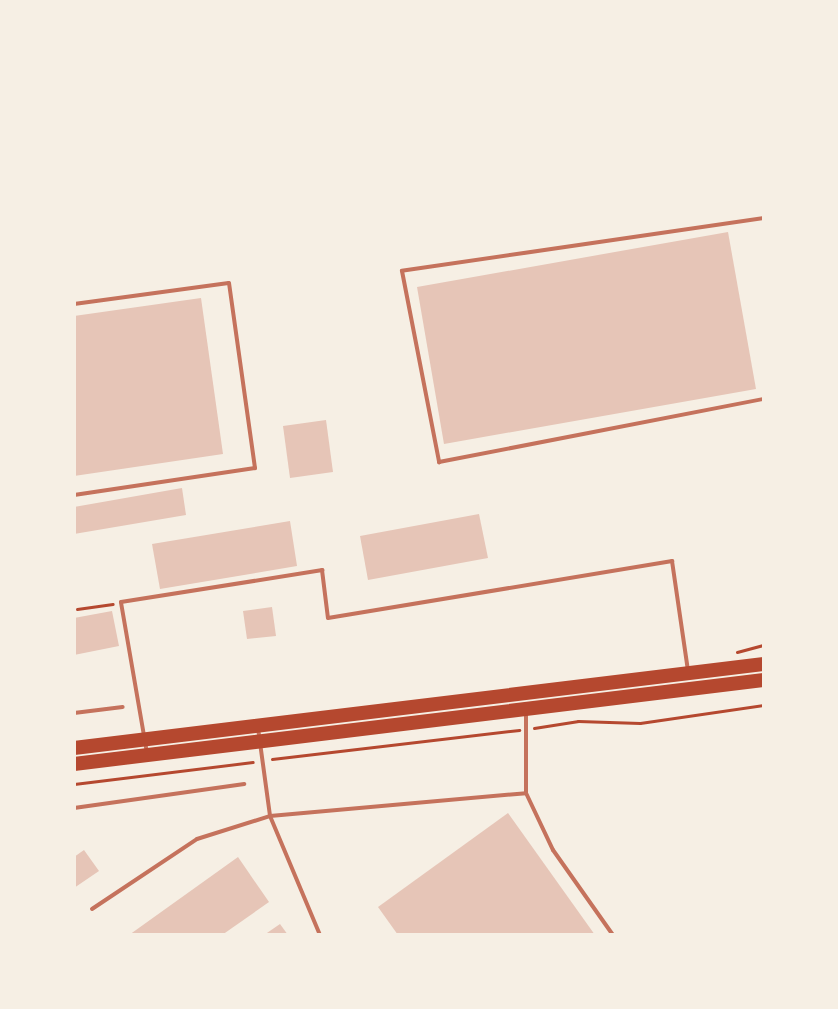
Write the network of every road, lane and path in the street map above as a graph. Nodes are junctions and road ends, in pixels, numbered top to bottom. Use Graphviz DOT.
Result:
graph roads {
  1 [pos="764,218"];
  2 [pos="74,304"];
  3 [pos="764,399"];
  4 [pos="74,495"];
  5 [pos="121,602"];
  6 [pos="77,609"];
  7 [pos="764,664"];
  8 [pos="688,675"];
  9 [pos="764,680"];
  10 [pos="764,705"];
  11 [pos="123,707"];
  12 [pos="526,710"];
  13 [pos="74,713"];
  14 [pos="258,725"];
  15 [pos="526,729"];
  16 [pos="145,739"];
  17 [pos="260,741"];
  18 [pos="74,748"];
  19 [pos="147,755"];
  20 [pos="262,760"];
  21 [pos="74,764"];
  22 [pos="74,784"];
  23 [pos="244,784"];
  24 [pos="526,793"];
  25 [pos="74,808"];
  26 [pos="270,816"];
  27 [pos="92,909"];
  28 [pos="320,935"];
  29 [pos="613,935"];
  1 -- 3 [label="lane"];
  2 -- 4 [label="lane"];
  5 -- 6 [label="path"];
  5 -- 8 [label="lane"];
  5 -- 16 [label="lane"];
  7 -- 8 [label="main road"];
  8 -- 14 [label="main road"];
  9 -- 12 [label="main road"];
  10 -- 15 [label="path"];
  11 -- 13 [label="lane"];
  12 -- 15 [label="lane"];
  12 -- 17 [label="main road"];
  14 -- 16 [label="main road"];
  14 -- 17 [label="lane"];
  15 -- 20 [label="path"];
  15 -- 24 [label="lane"];
  16 -- 18 [label="main road"];
  16 -- 19 [label="lane"];
  17 -- 19 [label="main road"];
  17 -- 20 [label="lane"];
  19 -- 21 [label="main road"];
  20 -- 22 [label="path"];
  20 -- 26 [label="lane"];
  23 -- 25 [label="lane"];
  24 -- 26 [label="lane"];
  24 -- 29 [label="lane"];
  26 -- 27 [label="lane"];
  26 -- 28 [label="lane"];
}
